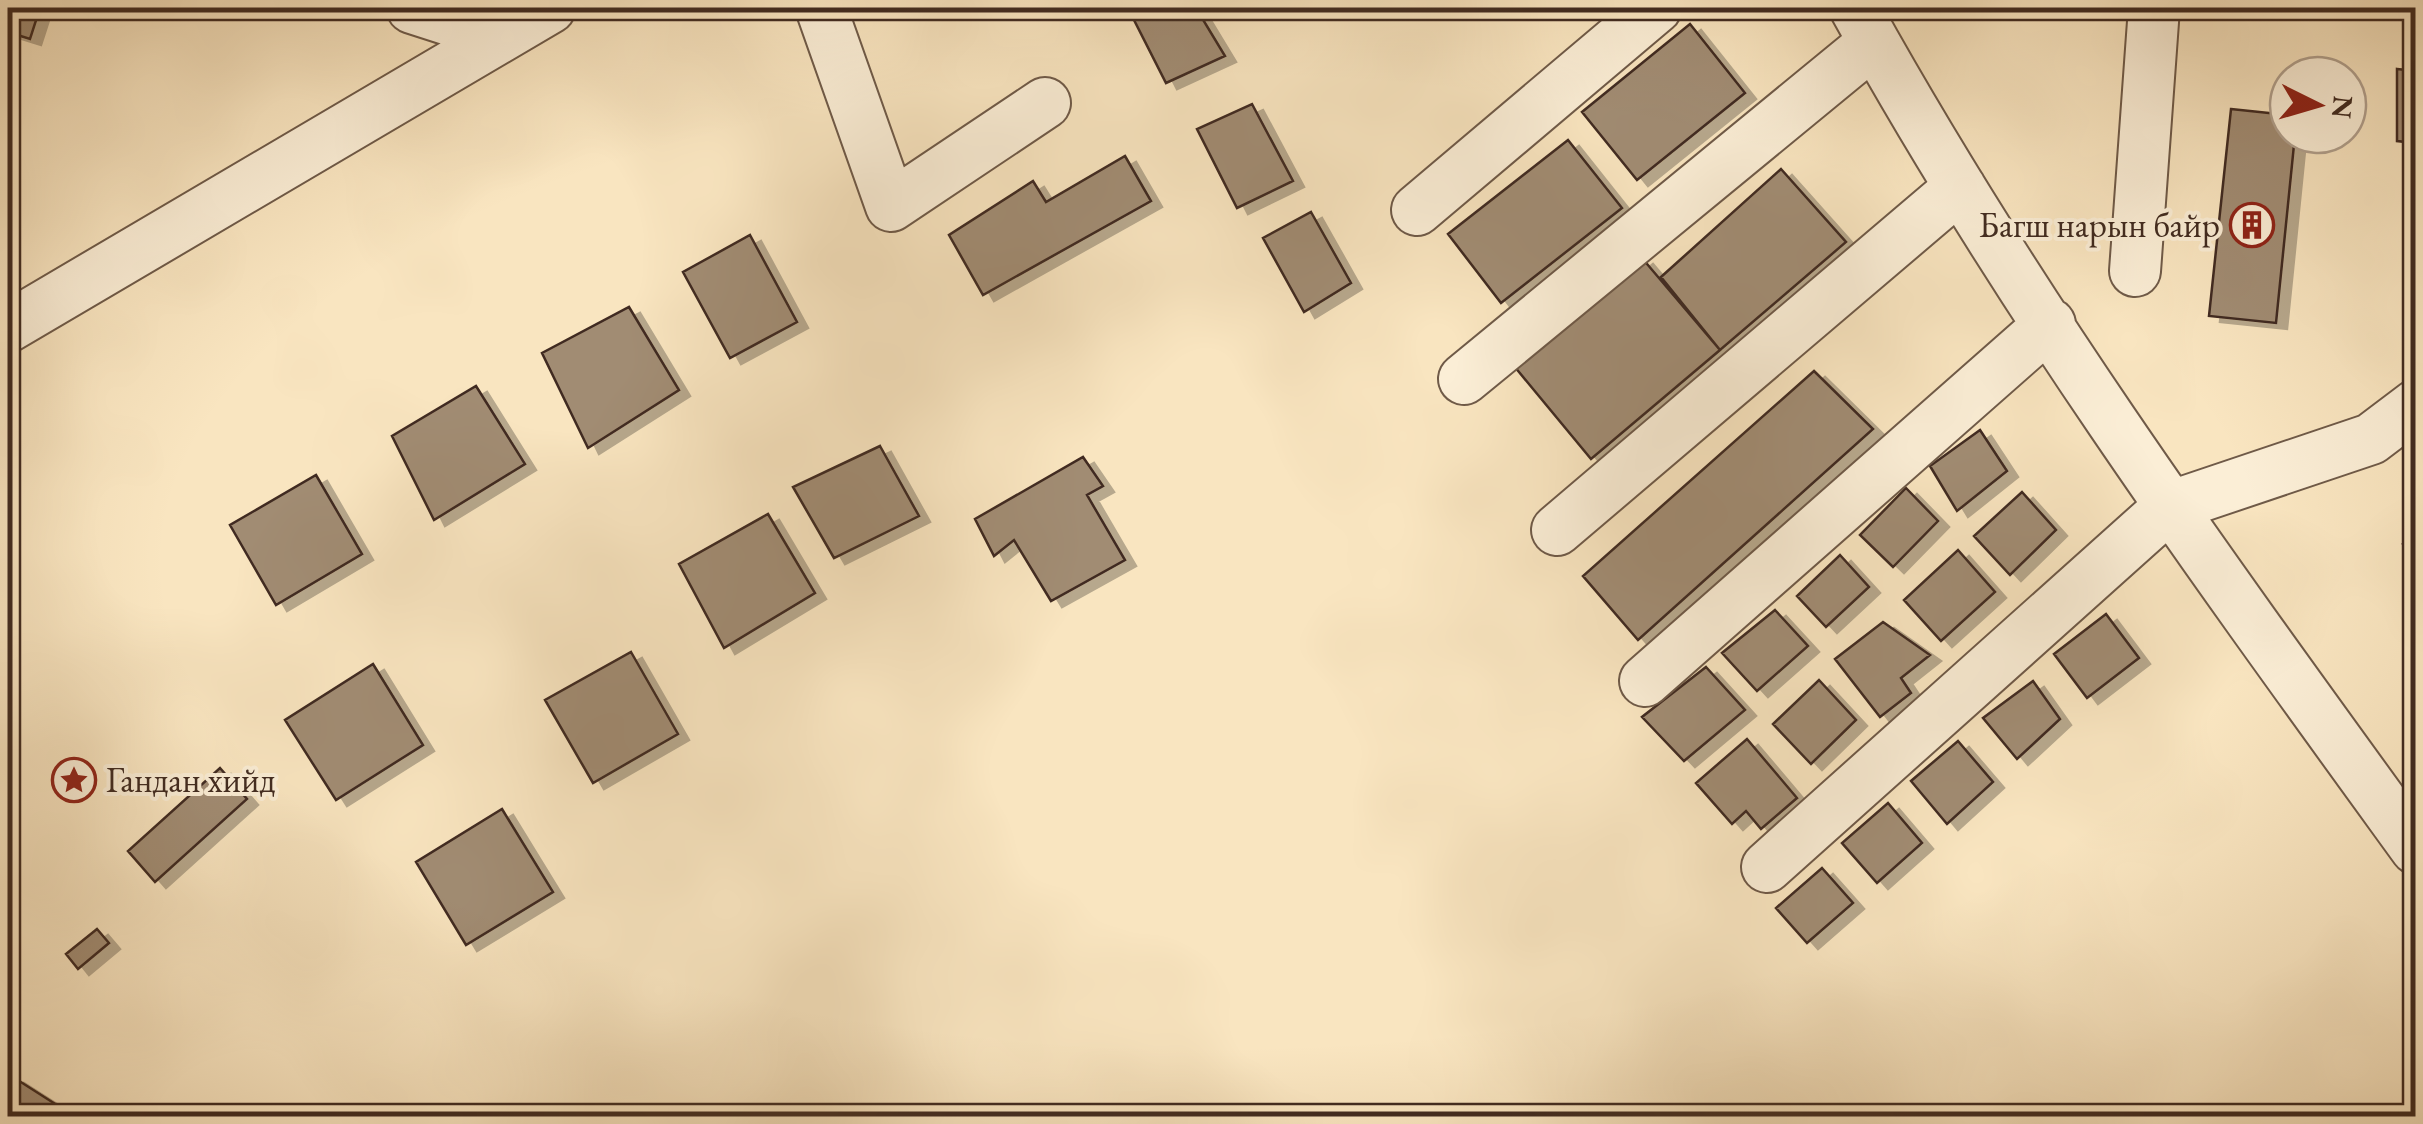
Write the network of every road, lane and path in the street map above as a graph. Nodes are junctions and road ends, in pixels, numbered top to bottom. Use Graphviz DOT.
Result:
graph roads {
  1 [pos="412,8"];
  2 [pos="550,8"];
  3 [pos="820,8"];
  4 [pos="1656,8"];
  5 [pos="2154,8"];
  6 [pos="1864,25"];
  7 [pos="499,36"];
  8 [pos="1045,103"];
  9 [pos="1960,188"];
  10 [pos="1417,210"];
  11 [pos="2135,271"];
  12 [pos="2050,324"];
  13 [pos="8,327"];
  14 [pos="1464,379"];
  15 [pos="2416,405"];
  16 [pos="2169,507"];
  17 [pos="1557,530"];
  18 [pos="1645,681"];
  19 [pos="2416,849"];
  20 [pos="1767,867"];
  1 -- 7 [label="street"];
  2 -- 7 [label="street"];
  3 -- 8 [label="street"];
  4 -- 10 [label="street"];
  5 -- 11 [label="street"];
  6 -- 9 [label="street"];
  6 -- 14 [label="street"];
  7 -- 13 [label="street"];
  9 -- 12 [label="street"];
  9 -- 17 [label="street"];
  12 -- 16 [label="street"];
  12 -- 18 [label="street"];
  15 -- 16 [label="street"];
  16 -- 19 [label="street"];
  16 -- 20 [label="street"];
}
